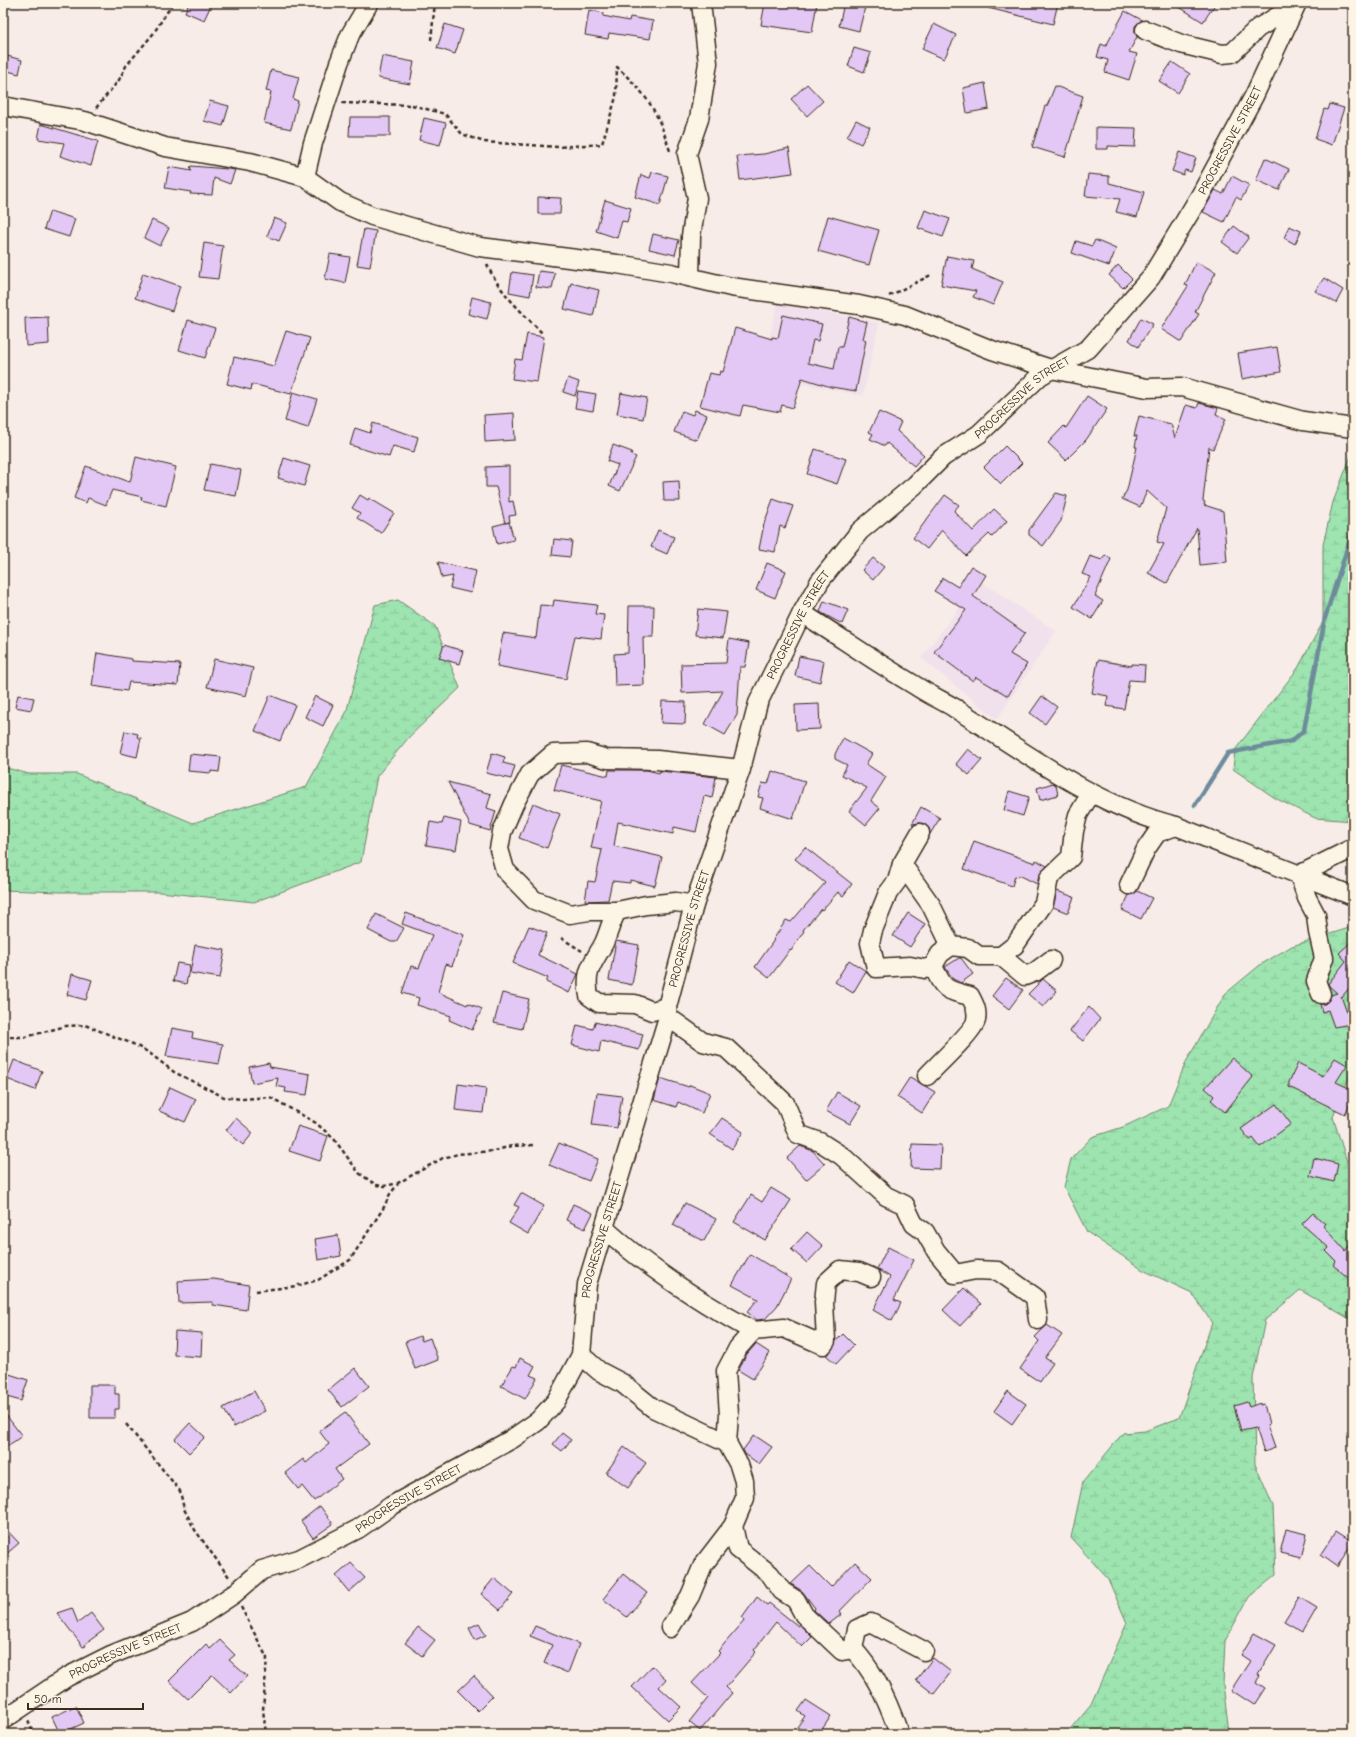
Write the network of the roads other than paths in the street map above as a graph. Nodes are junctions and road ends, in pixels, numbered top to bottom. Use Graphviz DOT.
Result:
graph roads {
  1 [pos="369,3"];
  2 [pos="701,3"];
  3 [pos="1296,5"];
  4 [pos="1145,30"];
  5 [pos="3,106"];
  6 [pos="304,177"];
  7 [pos="690,277"];
  8 [pos="1052,369"];
  9 [pos="1353,428"];
  10 [pos="802,613"];
  11 [pos="741,769"];
  12 [pos="1091,793"];
  13 [pos="1176,826"];
  14 [pos="920,833"];
  15 [pos="1353,848"];
  16 [pos="902,864"];
  17 [pos="1300,875"];
  18 [pos="1129,885"];
  19 [pos="1353,896"];
  20 [pos="694,905"];
  21 [pos="617,911"];
  22 [pos="951,946"];
  23 [pos="1001,956"];
  24 [pos="1051,960"];
  25 [pos="933,966"];
  26 [pos="1321,994"];
  27 [pos="668,1012"];
  28 [pos="927,1076"];
  29 [pos="604,1228"];
  30 [pos="871,1277"];
  31 [pos="1038,1320"];
  32 [pos="753,1331"];
  33 [pos="581,1355"];
  34 [pos="727,1443"];
  35 [pos="733,1526"];
  36 [pos="670,1628"];
  37 [pos="853,1649"];
  38 [pos="924,1651"];
  39 [pos="3,1720"];
  40 [pos="897,1728"];
  1 -- 6 [label="street"];
  2 -- 7 [label="street"];
  3 -- 4 [label="street"];
  3 -- 8 [label="street, PROGRESSIVE STREET"];
  5 -- 6 [label="street"];
  6 -- 7 [label="street"];
  7 -- 8 [label="street"];
  8 -- 9 [label="street"];
  8 -- 10 [label="street, PROGRESSIVE STREET"];
  10 -- 11 [label="street, PROGRESSIVE STREET"];
  10 -- 12 [label="street"];
  11 -- 20 [label="street, PROGRESSIVE STREET"];
  11 -- 21 [label="street"];
  12 -- 13 [label="street"];
  12 -- 23 [label="street"];
  13 -- 17 [label="street"];
  13 -- 18 [label="street"];
  14 -- 16 [label="street"];
  15 -- 17 [label="street"];
  16 -- 22 [label="street"];
  16 -- 25 [label="street"];
  17 -- 19 [label="street"];
  17 -- 26 [label="street"];
  20 -- 21 [label="street"];
  20 -- 27 [label="street, PROGRESSIVE STREET"];
  21 -- 27 [label="street"];
  22 -- 23 [label="street"];
  22 -- 25 [label="street"];
  23 -- 24 [label="street"];
  25 -- 28 [label="street"];
  27 -- 29 [label="street, PROGRESSIVE STREET"];
  27 -- 31 [label="street"];
  29 -- 32 [label="street"];
  29 -- 33 [label="street, PROGRESSIVE STREET"];
  30 -- 32 [label="street"];
  32 -- 34 [label="street"];
  33 -- 34 [label="street"];
  33 -- 39 [label="street, PROGRESSIVE STREET"];
  34 -- 35 [label="street"];
  35 -- 36 [label="street"];
  35 -- 37 [label="street"];
  37 -- 38 [label="street"];
  37 -- 40 [label="street"];
}
